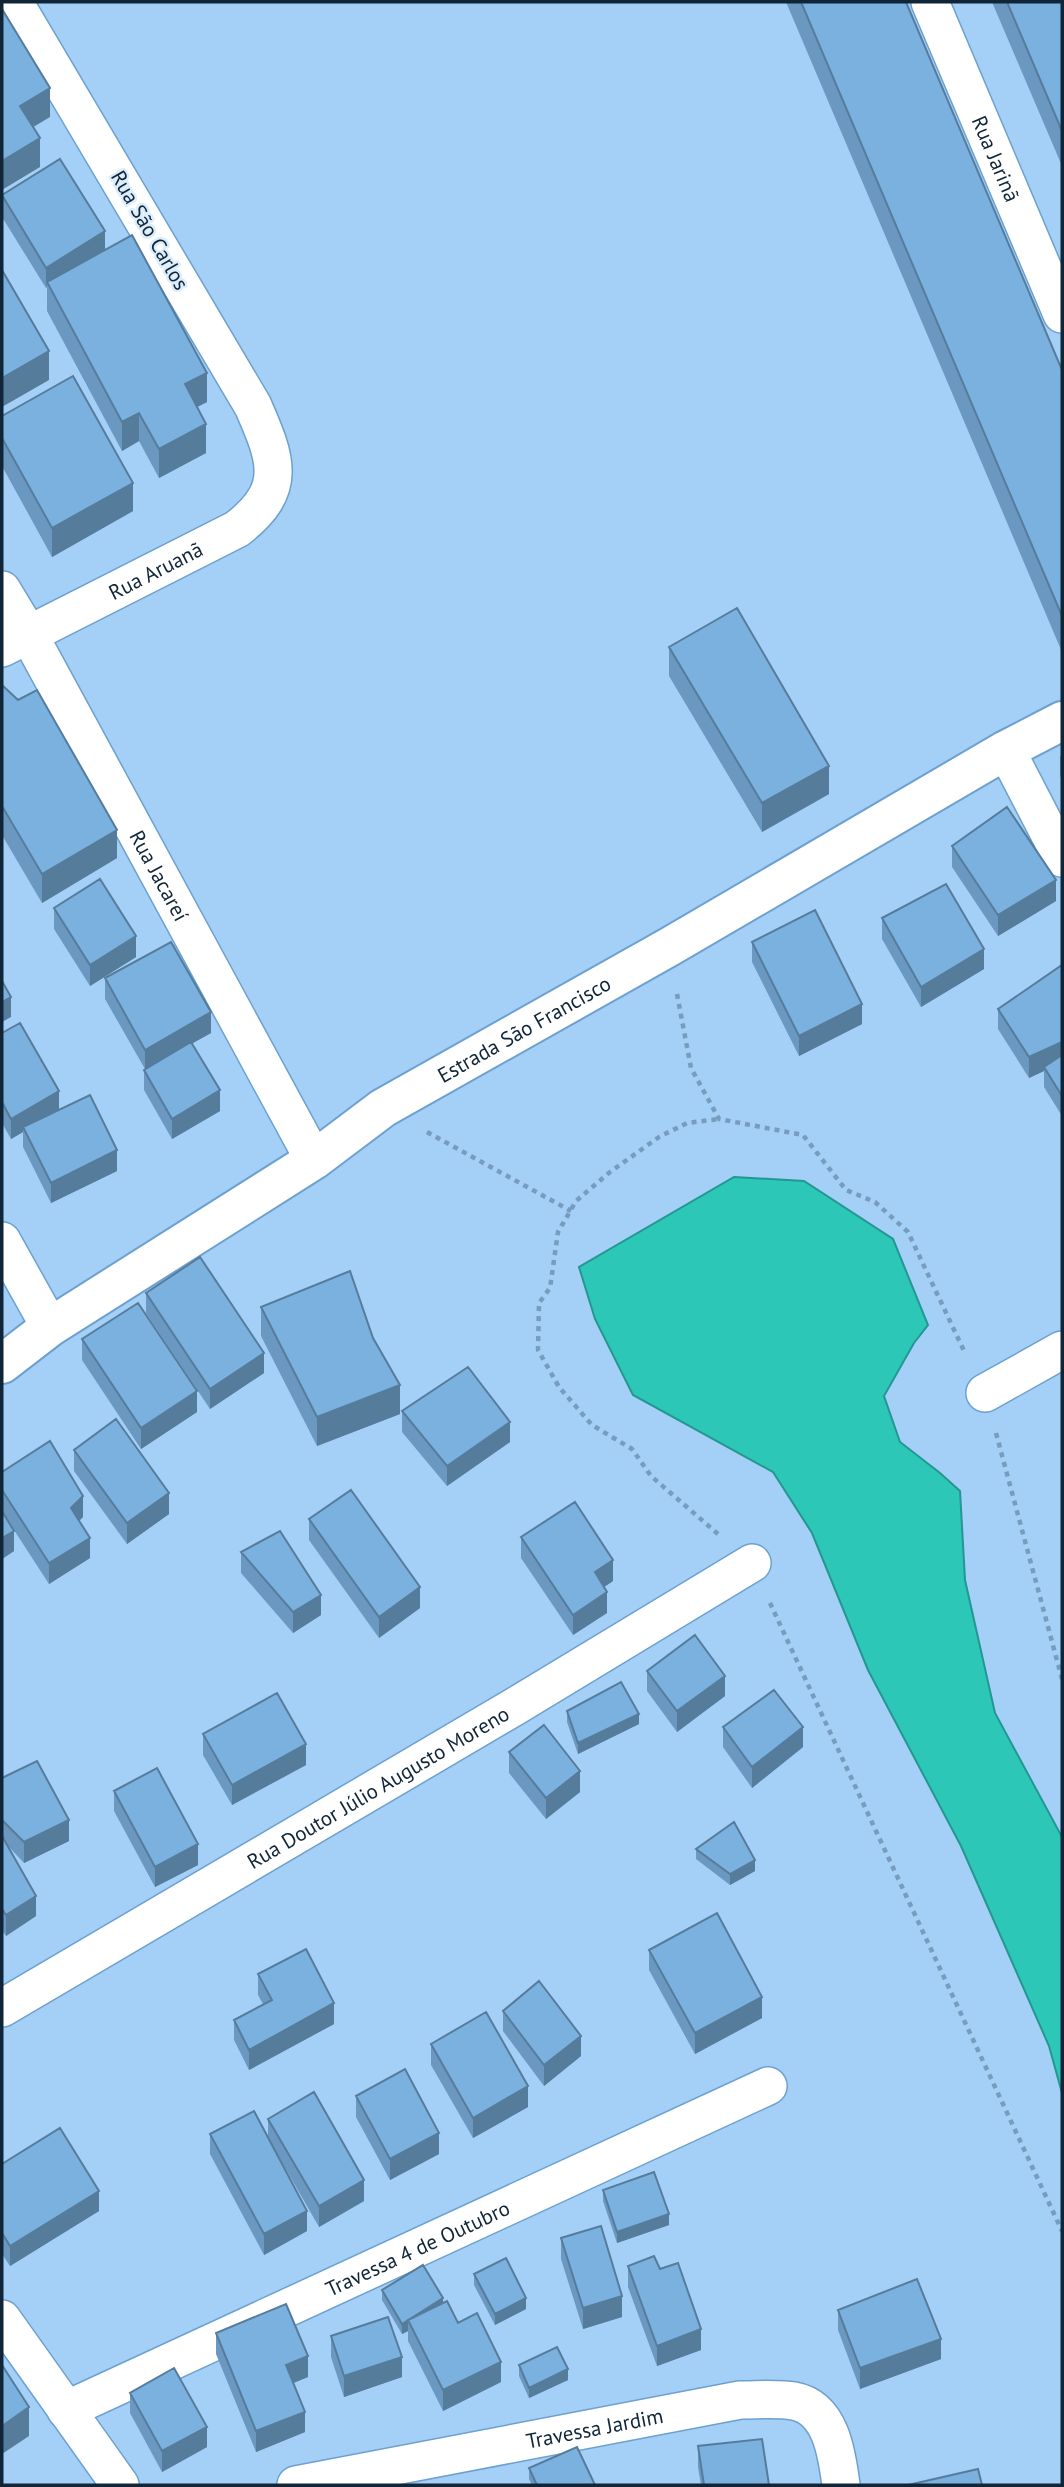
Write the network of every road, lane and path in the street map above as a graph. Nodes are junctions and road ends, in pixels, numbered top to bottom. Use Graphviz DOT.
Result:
graph roads {
  1 [pos="14,2"];
  2 [pos="930,2"];
  3 [pos="1062,314"];
  4 [pos="274,463"];
  5 [pos="2,590"];
  6 [pos="15,640"];
  7 [pos="1062,721"];
  8 [pos="1006,750"];
  9 [pos="1062,858"];
  10 [pos="669,947"];
  11 [pos="383,1108"];
  12 [pos="719,1119"];
  13 [pos="314,1160"];
  14 [pos="571,1211"];
  15 [pos="2,1241"];
  16 [pos="50,1326"];
  17 [pos="1062,1350"];
  18 [pos="2,1364"];
  19 [pos="985,1393"];
  20 [pos="751,1563"];
  21 [pos="1062,1679"];
  22 [pos="2,2008"];
  23 [pos="768,2087"];
  24 [pos="1062,2231"];
  25 [pos="2,2319"];
  26 [pos="66,2410"];
  27 [pos="120,2485"];
  28 [pos="296,2485"];
  29 [pos="841,2485"];
  1 -- 4 [label="street, Rua São Carlos"];
  2 -- 3 [label="street, Rua Jarinã"];
  4 -- 6 [label="street, Rua Aruanã"];
  5 -- 6 [label="street, Rua Jacareí"];
  6 -- 13 [label="street, Rua Jacareí"];
  7 -- 8 [label="street, Estrada São Francisco"];
  8 -- 9 [label="street"];
  8 -- 10 [label="street, Estrada São Francisco"];
  10 -- 11 [label="street, Estrada São Francisco"];
  10 -- 12 [label="path"];
  11 -- 13 [label="street, Estrada São Francisco"];
  11 -- 14 [label="path"];
  12 -- 14 [label="path"];
  12 -- 19 [label="path"];
  13 -- 16 [label="street, Estrada São Francisco"];
  14 -- 20 [label="path"];
  15 -- 16 [label="street"];
  16 -- 18 [label="street, Estrada São Francisco"];
  17 -- 19 [label="street"];
  19 -- 21 [label="path"];
  20 -- 22 [label="street, Rua Doutor Júlio Augusto Moreno"];
  20 -- 24 [label="path"];
  23 -- 26 [label="street, Travessa 4 de Outubro"];
  25 -- 26 [label="street"];
  26 -- 27 [label="street"];
  28 -- 29 [label="street, Travessa Jardim"];
}
